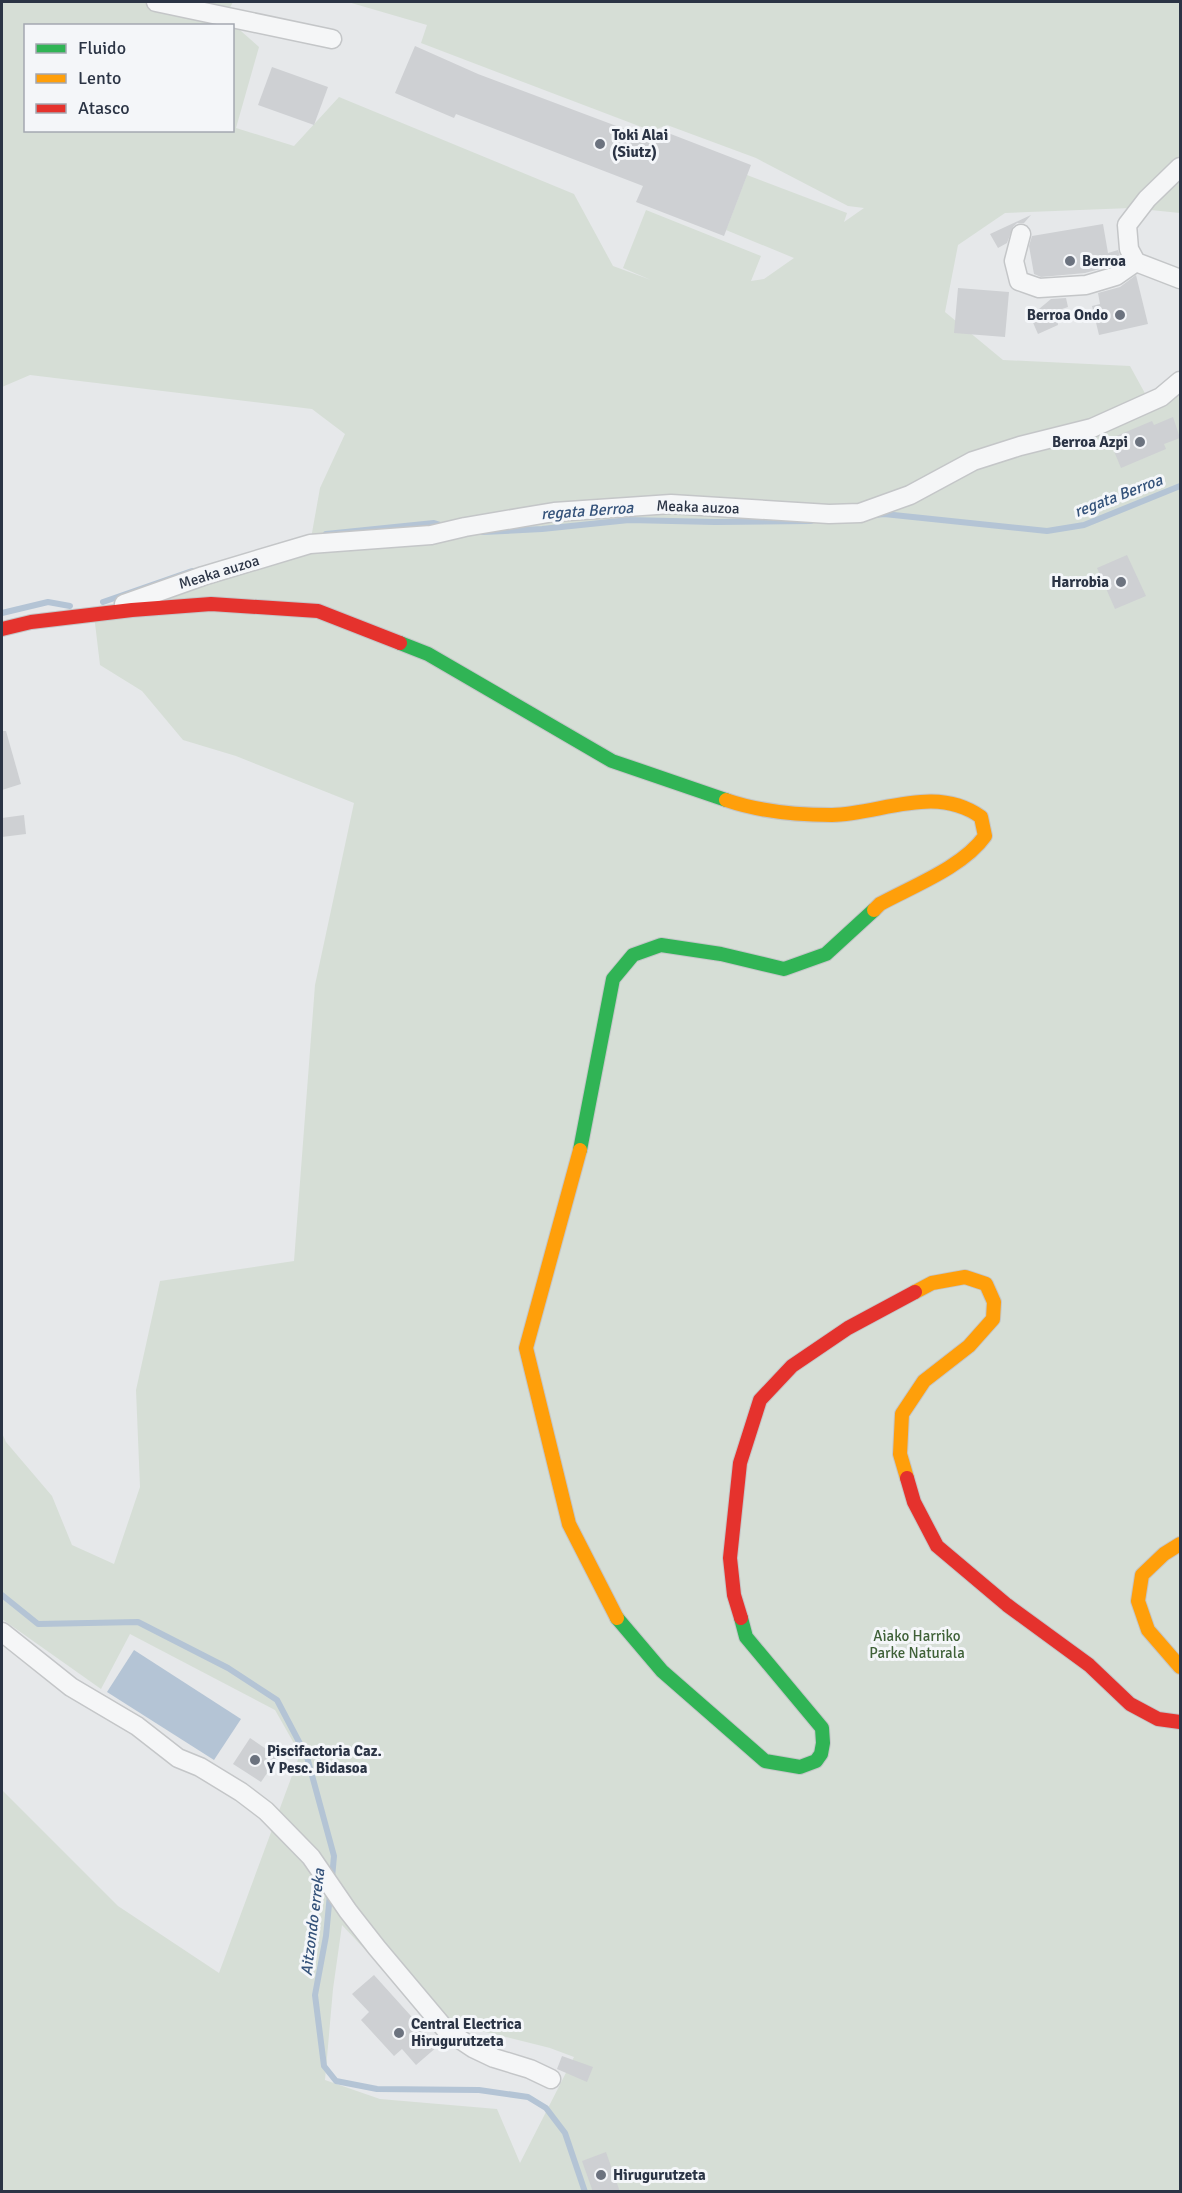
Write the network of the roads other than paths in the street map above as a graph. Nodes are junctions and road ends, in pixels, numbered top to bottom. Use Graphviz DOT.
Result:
graph roads {
  1 [pos="156,2"];
  2 [pos="332,39"];
  3 [pos="1180,167"];
  4 [pos="1021,234"];
  5 [pos="1136,262"];
  6 [pos="1180,279"];
  7 [pos="1180,381"];
  8 [pos="94,615"];
  9 [pos="2,629"];
  10 [pos="1180,1544"];
  11 [pos="2,1632"];
  12 [pos="1180,1667"];
  13 [pos="1180,1722"];
  14 [pos="551,2079"];
  1 -- 2 [label="street"];
  3 -- 5 [label="street"];
  4 -- 5 [label="street"];
  5 -- 6 [label="street"];
  7 -- 8 [label="street, Meaka auzoa"];
  8 -- 9 [label="street"];
  8 -- 13 [label="street"];
  10 -- 12 [label="street"];
  11 -- 14 [label="street"];
}
